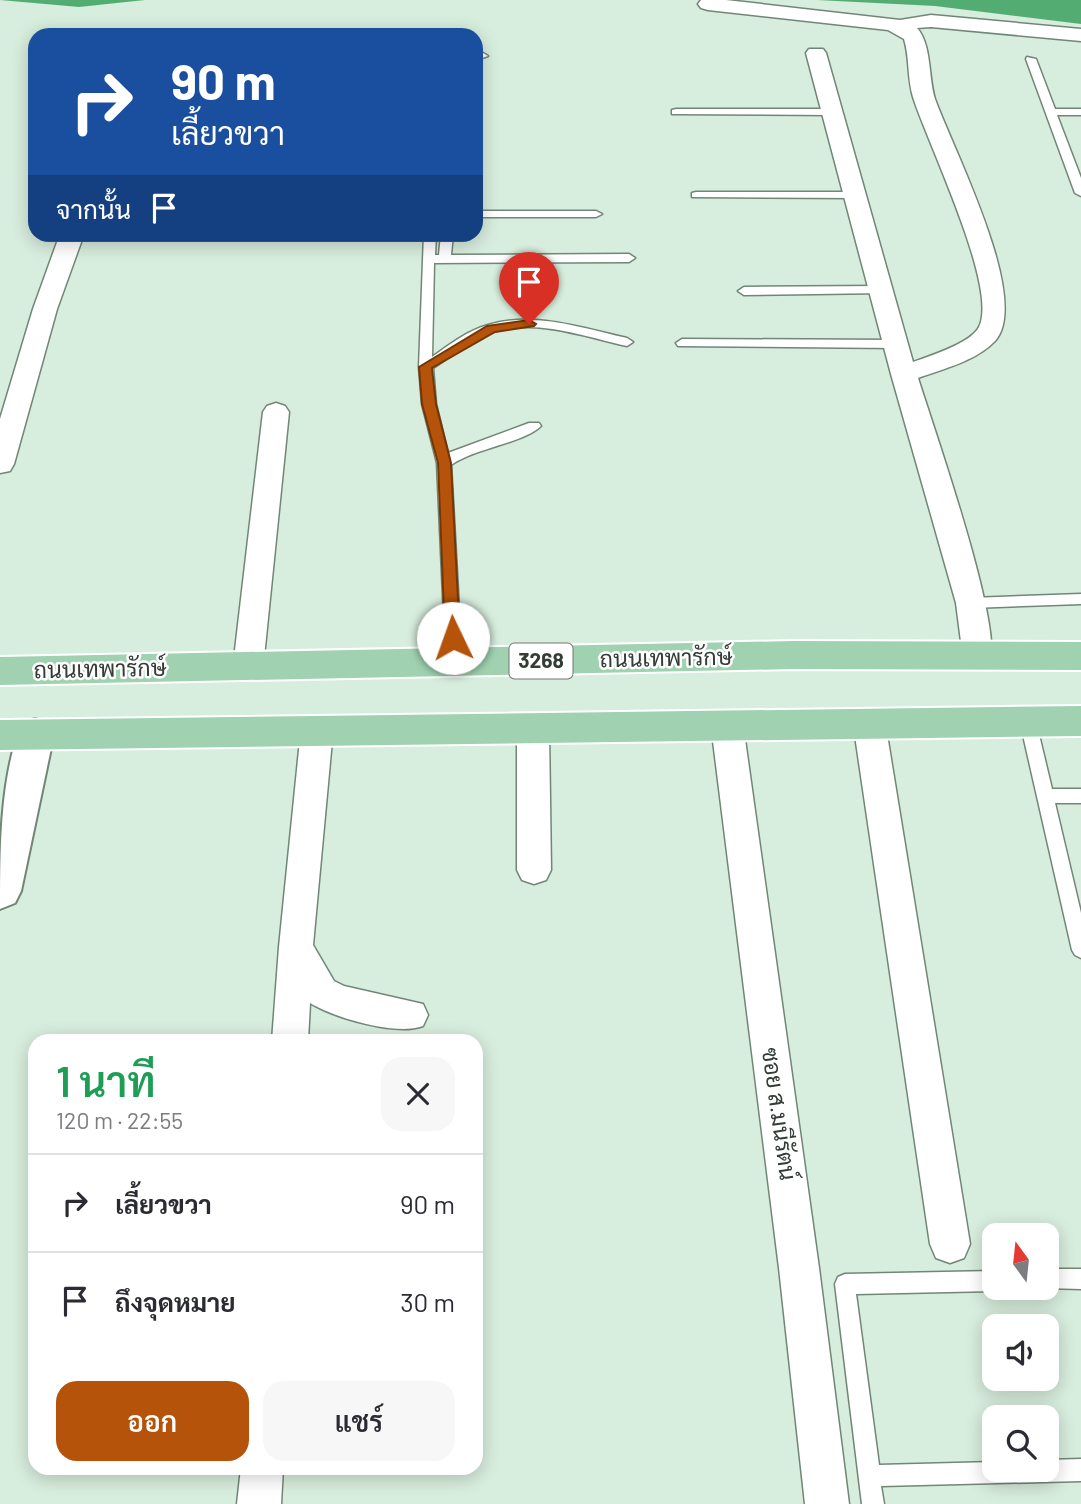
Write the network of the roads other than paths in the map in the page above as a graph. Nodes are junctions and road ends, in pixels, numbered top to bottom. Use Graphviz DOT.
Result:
graph roads {
  1 [pos="708,4"];
  2 [pos="903,27"];
  3 [pos="1081,35"];
  4 [pos="817,53"];
  5 [pos="1031,59"];
  6 [pos="676,112"];
  7 [pos="833,112"];
  8 [pos="1050,112"];
  9 [pos="1081,112"];
  10 [pos="1081,193"];
  11 [pos="696,195"];
  12 [pos="856,195"];
  13 [pos="483,214"];
  14 [pos="596,214"];
  15 [pos="69,242"];
  16 [pos="430,242"];
  17 [pos="446,242"];
  18 [pos="629,258"];
  19 [pos="429,259"];
  20 [pos="445,259"];
  21 [pos="881,290"];
  22 [pos="744,291"];
  23 [pos="627,342"];
  24 [pos="682,343"];
  25 [pos="896,344"];
  26 [pos="425,367"];
  27 [pos="904,374"];
  28 [pos="276,412"];
  29 [pos="534,426"];
  30 [pos="444,463"];
  31 [pos="0,464"];
  32 [pos="1081,599"];
  33 [pos="971,603"];
  34 [pos="1081,656"];
  35 [pos="978,657"];
  36 [pos="454,663"];
  37 [pos="248,667"];
  38 [pos="0,671"];
  39 [pos="869,722"];
  40 [pos="1028,722"];
  41 [pos="1081,722"];
  42 [pos="727,725"];
  43 [pos="317,730"];
  44 [pos="533,730"];
  45 [pos="18,734"];
  46 [pos="1045,796"];
  47 [pos="1081,796"];
  48 [pos="534,870"];
  49 [pos="0,891"];
  50 [pos="296,947"];
  51 [pos="1081,950"];
  52 [pos="410,1015"];
  53 [pos="290,1034"];
  54 [pos="950,1244"];
  55 [pos="1059,1279"];
  56 [pos="1081,1279"];
  57 [pos="982,1280"];
  58 [pos="1081,1470"];
  59 [pos="261,1475"];
  60 [pos="869,1476"];
  61 [pos="259,1504"];
  62 [pos="827,1504"];
  63 [pos="873,1504"];
  1 -- 2 [label="street"];
  2 -- 3 [label="street"];
  2 -- 27 [label="street"];
  4 -- 7 [label="street"];
  5 -- 8 [label="lane"];
  6 -- 7 [label="lane"];
  7 -- 12 [label="street"];
  8 -- 9 [label="lane"];
  8 -- 10 [label="lane"];
  11 -- 12 [label="lane"];
  12 -- 21 [label="street"];
  13 -- 14 [label="lane"];
  15 -- 31 [label="street"];
  16 -- 19 [label="lane"];
  17 -- 20 [label="lane"];
  18 -- 20 [label="lane"];
  19 -- 20 [label="lane"];
  19 -- 26 [label="lane"];
  21 -- 22 [label="lane"];
  21 -- 25 [label="street"];
  23 -- 26 [label="lane"];
  24 -- 25 [label="lane"];
  25 -- 27 [label="street"];
  26 -- 30 [label="lane"];
  27 -- 33 [label="street"];
  28 -- 37 [label="street"];
  29 -- 30 [label="lane"];
  30 -- 36 [label="lane"];
  32 -- 33 [label="lane"];
  33 -- 35 [label="street"];
  34 -- 35 [label="main road, ถนนเทพารักษ์ / 3268"];
  35 -- 36 [label="main road, ถนนเทพารักษ์ / 3268"];
  36 -- 37 [label="main road, ถนนเทพารักษ์ / 3268"];
  37 -- 38 [label="main road, ถนนเทพารักษ์ / 3268"];
  39 -- 40 [label="main road"];
  39 -- 42 [label="main road"];
  39 -- 54 [label="street"];
  40 -- 41 [label="main road"];
  40 -- 46 [label="lane"];
  42 -- 44 [label="main road"];
  42 -- 62 [label="street, ซอย ส.มนีรัตน์"];
  43 -- 44 [label="main road"];
  43 -- 45 [label="main road"];
  43 -- 50 [label="street"];
  44 -- 48 [label="street"];
  45 -- 49 [label="street"];
  46 -- 47 [label="lane"];
  46 -- 51 [label="lane"];
  50 -- 52 [label="street"];
  50 -- 53 [label="street"];
  55 -- 56 [label="lane"];
  57 -- 60 [label="lane"];
  58 -- 60 [label="lane"];
  59 -- 61 [label="street"];
  60 -- 63 [label="lane"];
}
